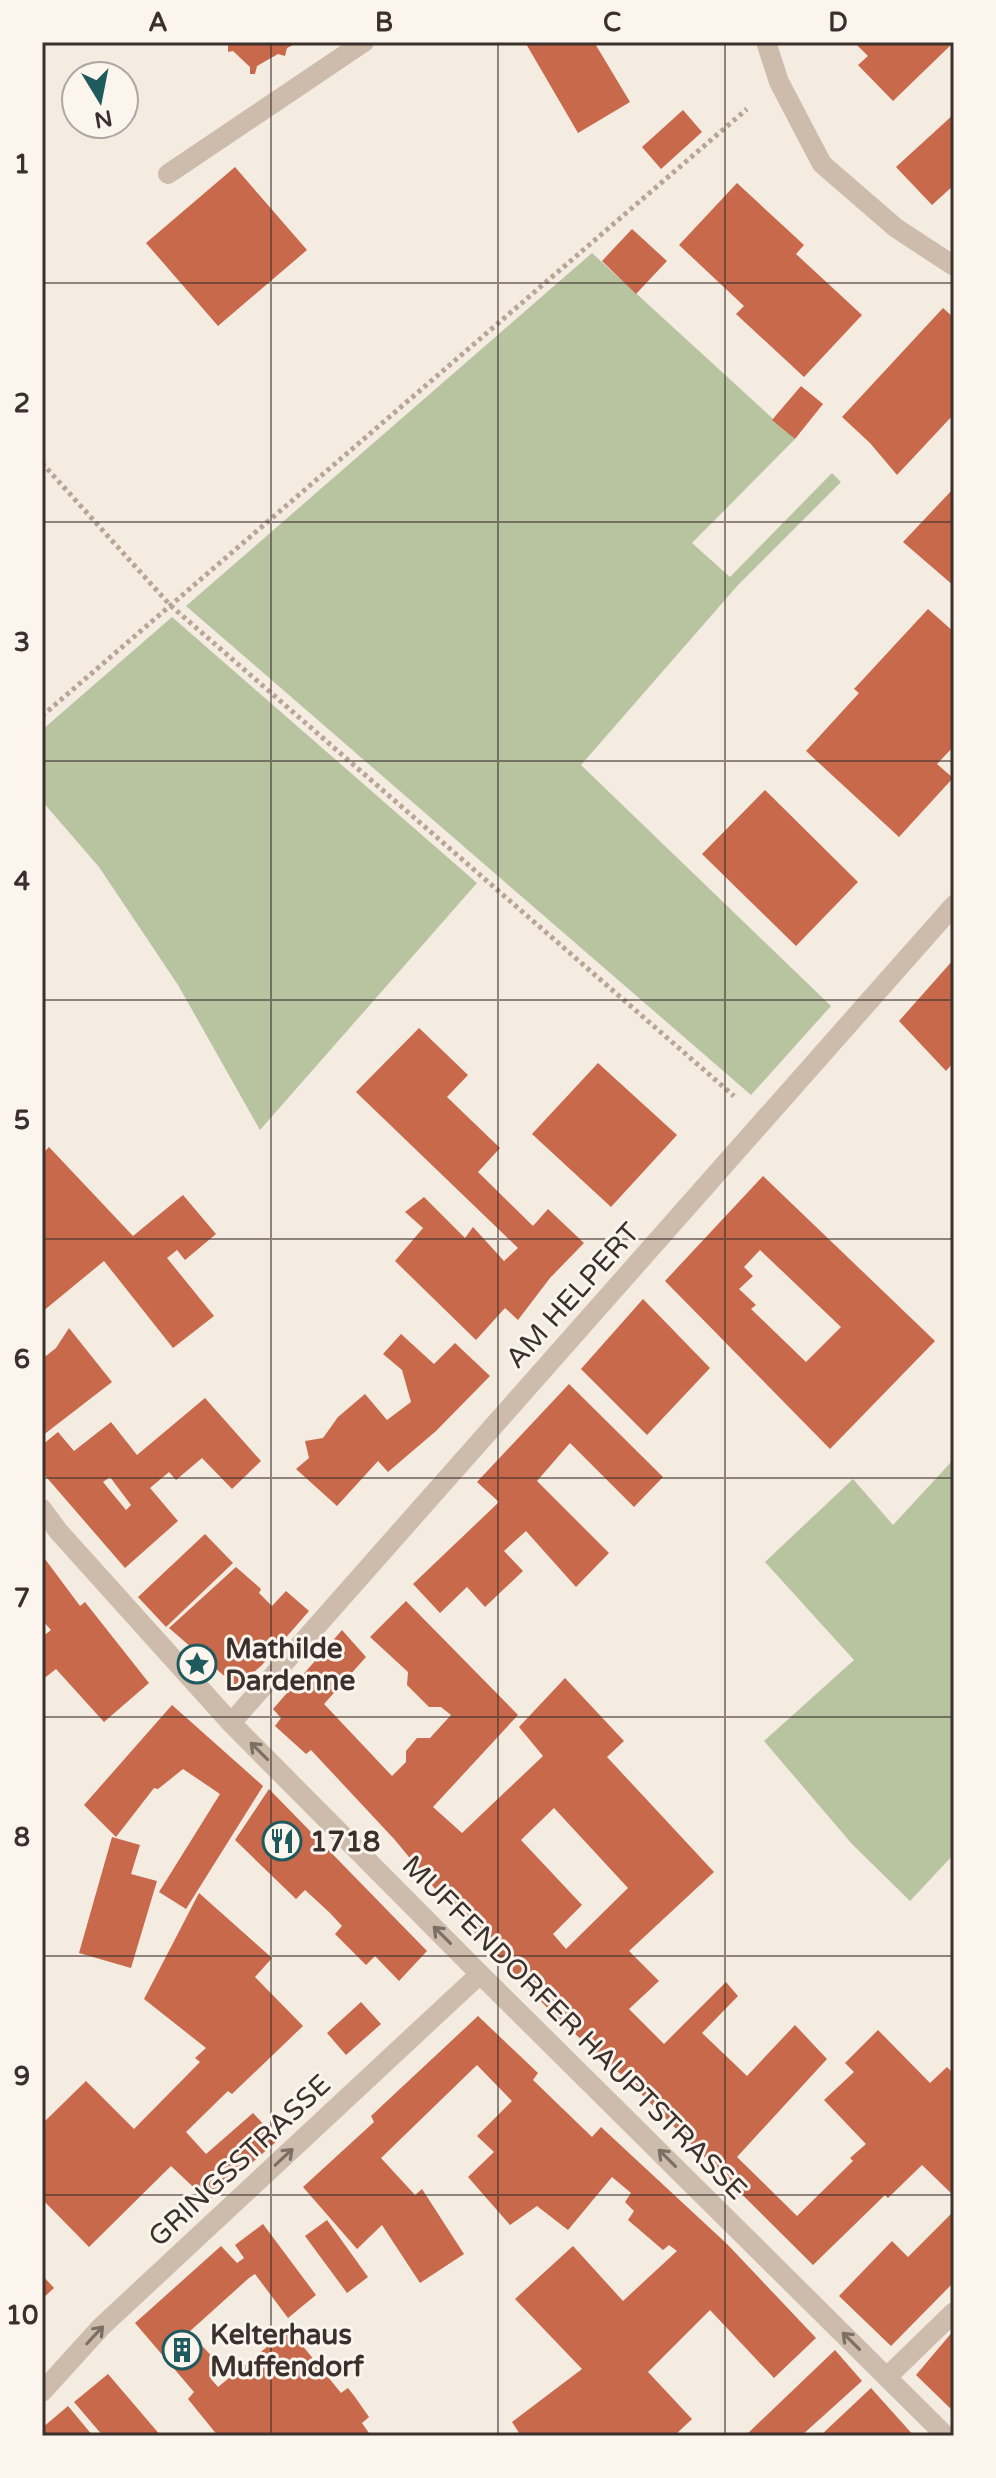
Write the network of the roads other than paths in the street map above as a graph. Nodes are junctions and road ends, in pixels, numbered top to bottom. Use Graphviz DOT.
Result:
graph roads {
  1 [pos="364,42"];
  2 [pos="766,42"];
  3 [pos="168,174"];
  4 [pos="954,266"];
  5 [pos="954,905"];
  6 [pos="42,1509"];
  7 [pos="231,1723"];
  8 [pos="480,1974"];
  9 [pos="954,2312"];
  10 [pos="887,2377"];
  11 [pos="42,2392"];
  12 [pos="946,2436"];
  1 -- 3 [label="street"];
  2 -- 4 [label="street"];
  5 -- 7 [label="street, AM HELPERT"];
  6 -- 7 [label="street, MUFFENDORFER HAUPTSTRASSE"];
  8 -- 7 [label="street, MUFFENDORFER HAUPTSTRASSE, one-way"];
  10 -- 8 [label="street, MUFFENDORFER HAUPTSTRASSE, one-way"];
  11 -- 8 [label="street, GRINGSSTRASSE, one-way"];
  9 -- 10 [label="street"];
  10 -- 12 [label="street, MUFFENDORFER HAUPTSTRASSE"];
}
